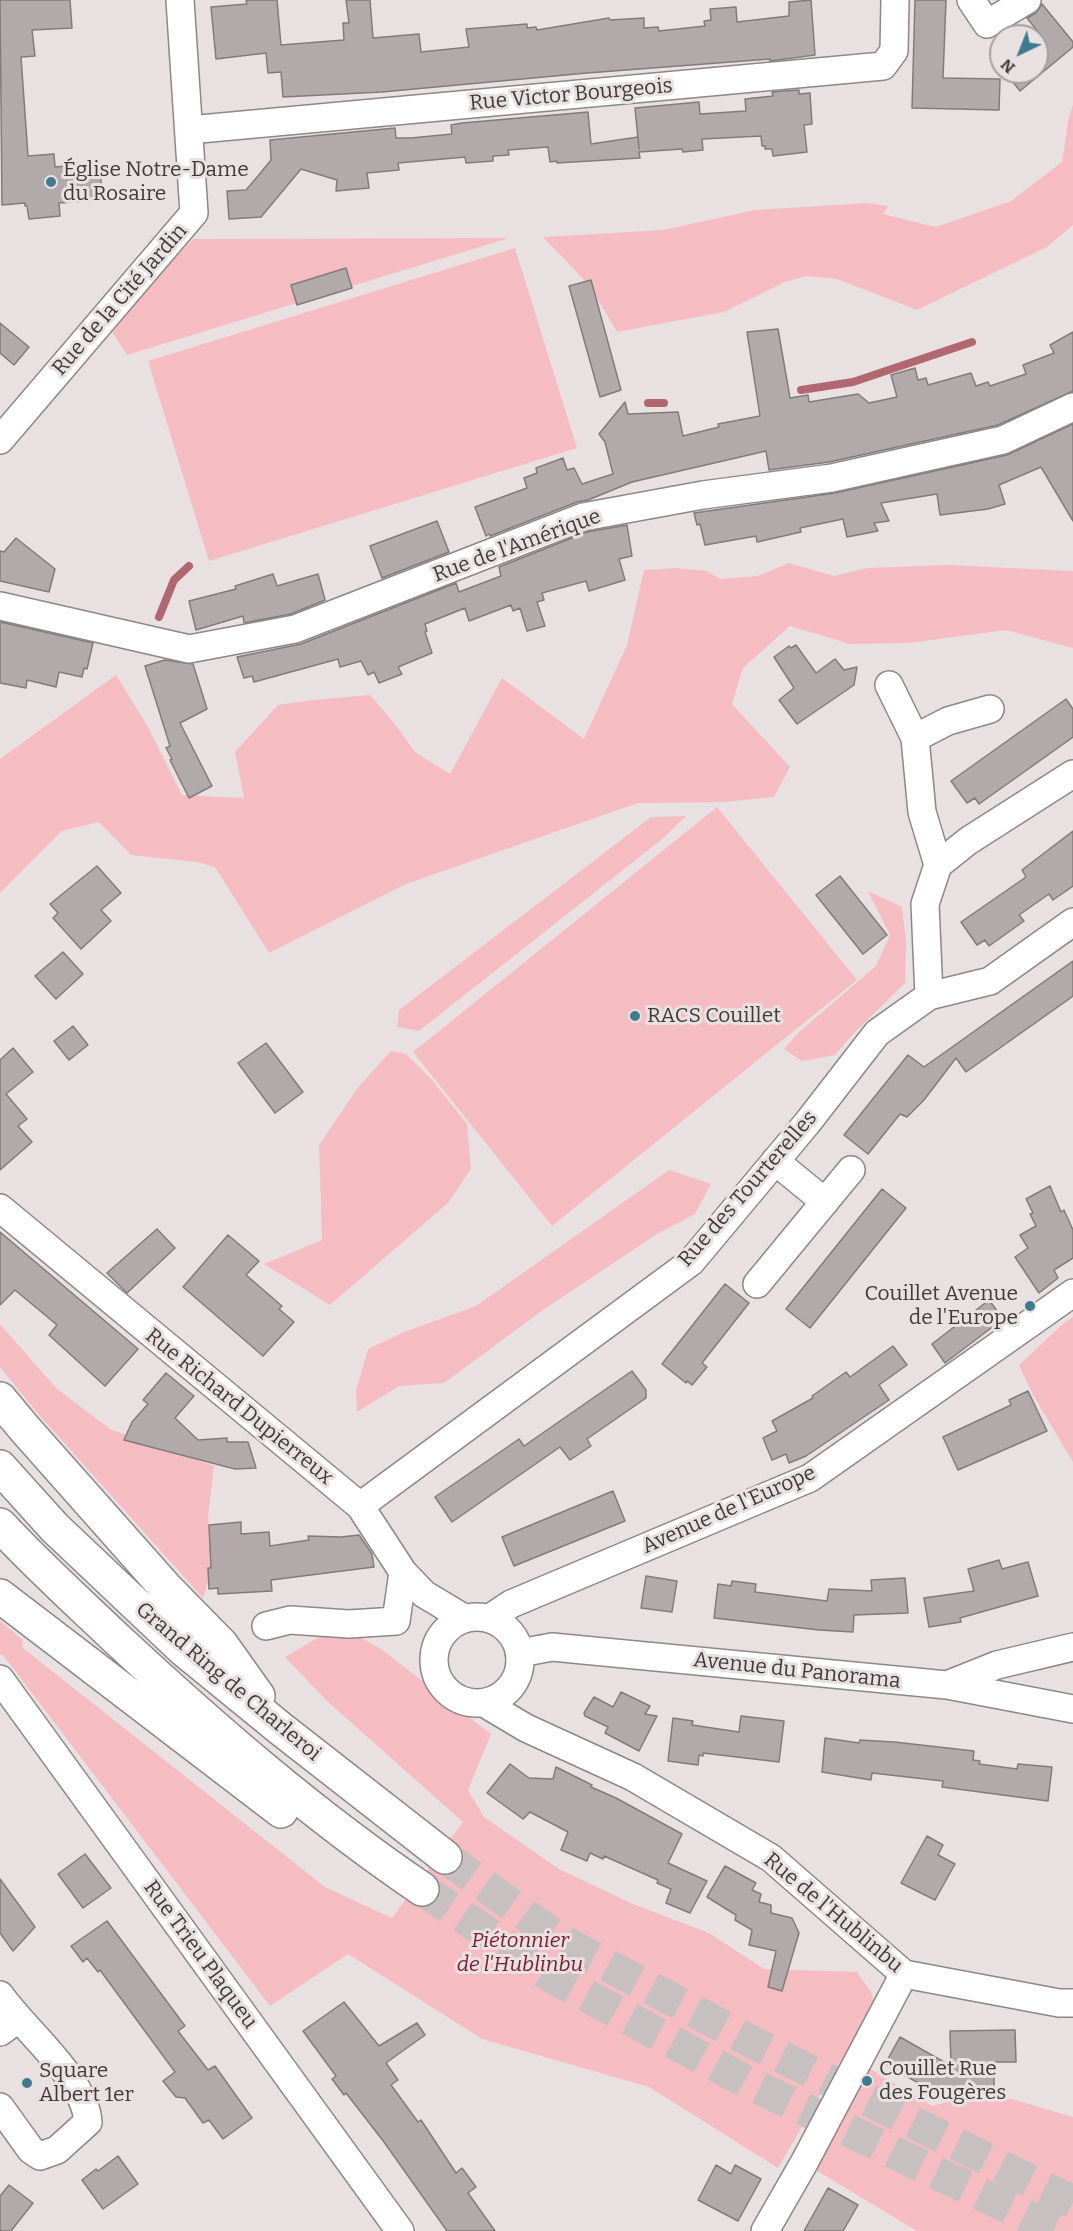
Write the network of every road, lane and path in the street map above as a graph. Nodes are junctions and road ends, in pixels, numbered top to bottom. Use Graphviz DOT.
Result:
graph roads {
  1 [pos="180,0"];
  2 [pos="895,0"];
  3 [pos="971,0"];
  4 [pos="1027,0"];
  5 [pos="189,130"];
  6 [pos="1073,407"];
  7 [pos="0,440"];
  8 [pos="0,606"];
  9 [pos="889,685"];
  10 [pos="990,709"];
  11 [pos="915,738"];
  12 [pos="1073,774"];
  13 [pos="938,865"];
  14 [pos="1073,922"];
  15 [pos="929,996"];
  16 [pos="775,1161"];
  17 [pos="851,1170"];
  18 [pos="825,1202"];
  19 [pos="0,1208"];
  20 [pos="757,1284"];
  21 [pos="1073,1293"];
  22 [pos="0,1399"];
  23 [pos="0,1467"];
  24 [pos="360,1506"];
  25 [pos="0,1525"];
  26 [pos="403,1572"];
  27 [pos="0,1596"];
  28 [pos="477,1618"];
  29 [pos="266,1626"];
  30 [pos="1073,1647"];
  31 [pos="520,1653"];
  32 [pos="0,1679"];
  33 [pos="947,1685"];
  34 [pos="484,1703"];
  35 [pos="1073,1709"];
  36 [pos="281,1730"];
  37 [pos="445,1857"];
  38 [pos="382,1861"];
  39 [pos="422,1888"];
  40 [pos="904,1974"];
  41 [pos="1073,2003"];
  42 [pos="3,2011"];
  43 [pos="0,2107"];
  44 [pos="390,2225"];
  45 [pos="765,2231"];
  1 -- 5 [label="street, Rue de la Cité Jardin"];
  2 -- 5 [label="street, Rue Victor Bourgeois"];
  3 -- 4 [label="street"];
  5 -- 7 [label="street, Rue de la Cité Jardin"];
  6 -- 8 [label="street, Rue de l'Amérique"];
  9 -- 11 [label="street"];
  10 -- 11 [label="street"];
  11 -- 13 [label="street"];
  12 -- 13 [label="street"];
  13 -- 15 [label="street"];
  14 -- 15 [label="street, Rue des Tourterelles"];
  15 -- 16 [label="street, Rue des Tourterelles"];
  16 -- 18 [label="street"];
  16 -- 24 [label="street, Rue des Tourterelles"];
  17 -- 18 [label="street"];
  18 -- 20 [label="street"];
  19 -- 24 [label="street, Rue Richard Dupierreux"];
  21 -- 28 [label="street, Avenue de l'Europe"];
  22 -- 36 [label="highway"];
  23 -- 36 [label="highway, Grand Ring de Charleroi"];
  24 -- 26 [label="street, Rue Richard Dupierreux"];
  25 -- 38 [label="highway, Grand Ring de Charleroi"];
  26 -- 28 [label="street, Rue Richard Dupierreux"];
  26 -- 29 [label="street"];
  27 -- 38 [label="highway"];
  28 -- 31 [label="street"];
  28 -- 34 [label="street"];
  30 -- 33 [label="street"];
  31 -- 33 [label="street, Avenue du Panorama"];
  31 -- 34 [label="street"];
  32 -- 44 [label="street, Rue Trieu Plaqueu"];
  33 -- 35 [label="street, Avenue du Panorama"];
  34 -- 40 [label="street, Rue de l'Hublinbu"];
  36 -- 37 [label="highway, Grand Ring de Charleroi"];
  38 -- 39 [label="highway, Grand Ring de Charleroi"];
  40 -- 41 [label="street, Rue de l'Hublinbu"];
  40 -- 45 [label="street"];
  42 -- 43 [label="street"];
}
